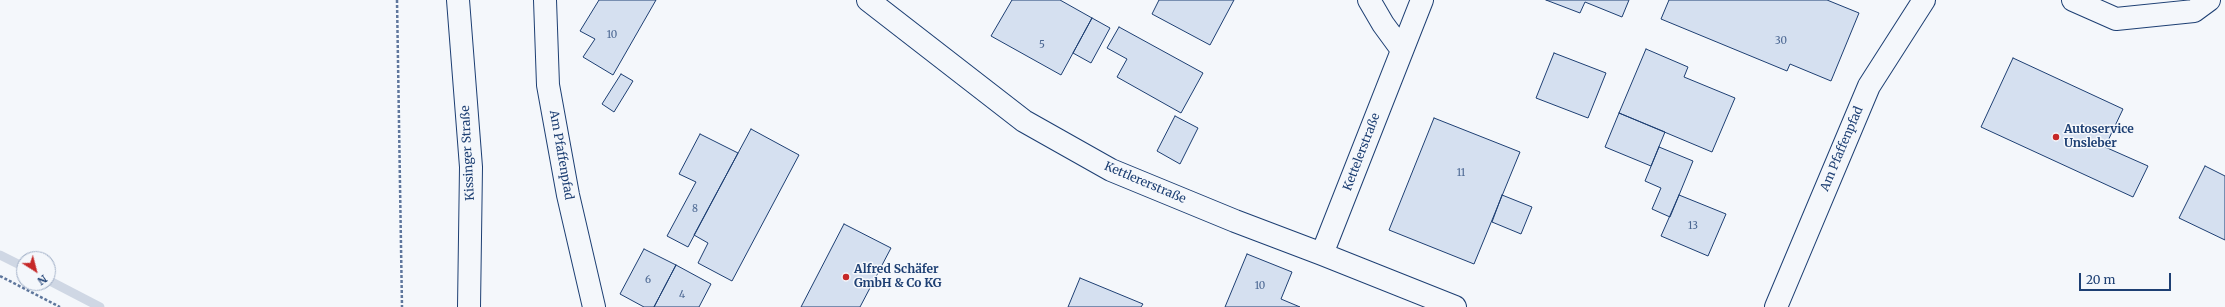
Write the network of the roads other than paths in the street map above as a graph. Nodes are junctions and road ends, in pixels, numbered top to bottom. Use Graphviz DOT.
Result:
graph roads {
  1 [pos="458,0"];
  2 [pos="545,0"];
  3 [pos="868,0"];
  4 [pos="1369,0"];
  5 [pos="1422,0"];
  6 [pos="1924,0"];
  7 [pos="2073,0"];
  8 [pos="2209,0"];
  9 [pos="1402,50"];
  10 [pos="1322,254"];
  11 [pos="469,307"];
  12 [pos="594,307"];
  13 [pos="1455,307"];
  14 [pos="1776,307"];
  1 -- 11 [label="street, Kissinger Straße"];
  2 -- 12 [label="street, Am Pfaffenpfad"];
  3 -- 10 [label="street, Kettlererstraße"];
  4 -- 9 [label="street"];
  5 -- 9 [label="street, Kettelerstraße"];
  6 -- 14 [label="street, Am Pfaffenpfad"];
  7 -- 8 [label="street"];
  9 -- 10 [label="street, Kettelerstraße"];
  10 -- 13 [label="street, Kettlererstraße"];
}
